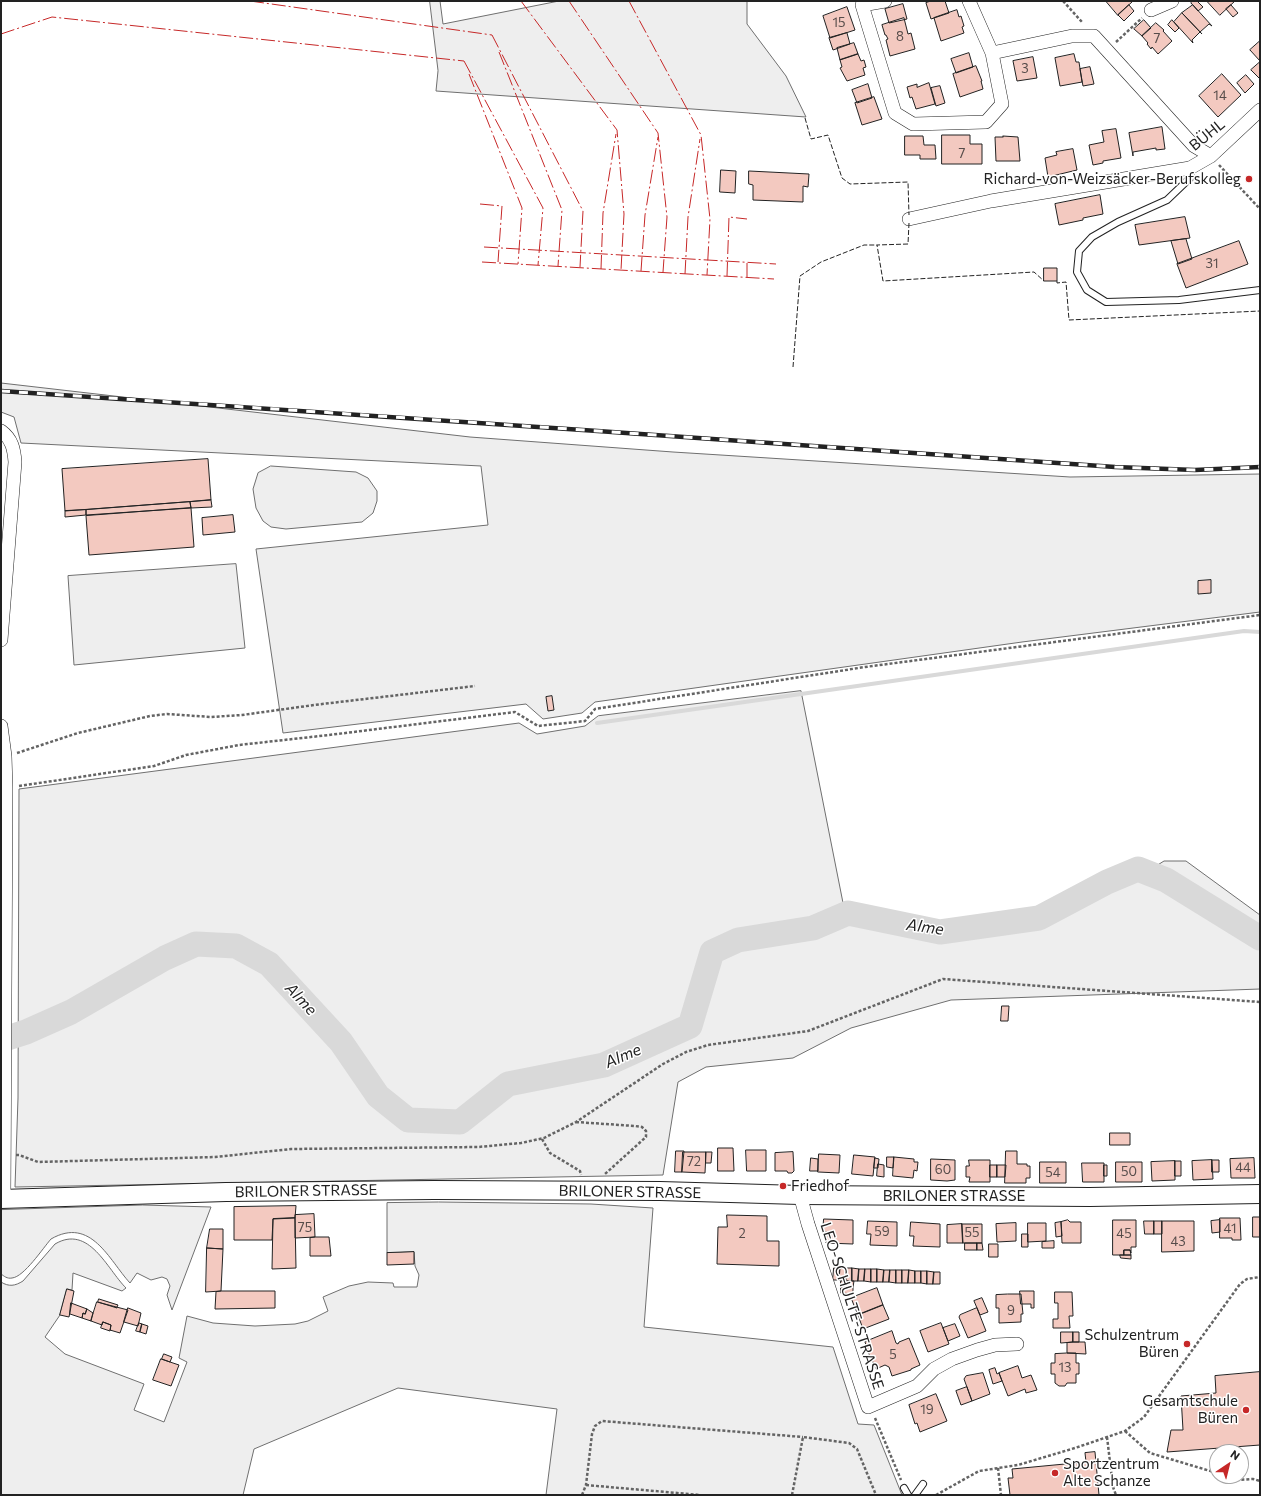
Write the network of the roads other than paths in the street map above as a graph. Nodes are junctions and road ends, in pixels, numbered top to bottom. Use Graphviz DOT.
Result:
graph roads {
  1 [pos="885,1"];
  2 [pos="970,1"];
  3 [pos="1172,1"];
  4 [pos="861,3"];
  5 [pos="1151,10"];
  6 [pos="992,53"];
  7 [pos="1260,110"];
  8 [pos="1211,156"];
  9 [pos="1192,167"];
  10 [pos="909,219"];
  11 [pos="1260,290"];
  12 [pos="1,432"];
  13 [pos="1,640"];
  14 [pos="1,726"];
  15 [pos="3,907"];
  16 [pos="1260,1194"];
  17 [pos="800,1195"];
  18 [pos="3,1199"];
  19 [pos="1017,1344"];
  20 [pos="923,1484"];
  21 [pos="904,1488"];
  22 [pos="908,1495"];
  23 [pos="915,1495"];
  1 -- 4 [label="street"];
  2 -- 6 [label="street"];
  3 -- 5 [label="street"];
  4 -- 6 [label="street"];
  6 -- 8 [label="street"];
  7 -- 8 [label="street, BÜHL"];
  8 -- 9 [label="street, BÜHL"];
  9 -- 10 [label="street, BÜHL"];
  9 -- 11 [label="lane"];
  12 -- 13 [label="street"];
  14 -- 15 [label="street"];
  15 -- 18 [label="street"];
  16 -- 17 [label="main road, BRILONER STRASSE"];
  17 -- 18 [label="main road, BRILONER STRASSE"];
  17 -- 19 [label="street, LEO-SCHULTE-STRASSE"];
  20 -- 23 [label="lane"];
  21 -- 22 [label="lane"];
}
